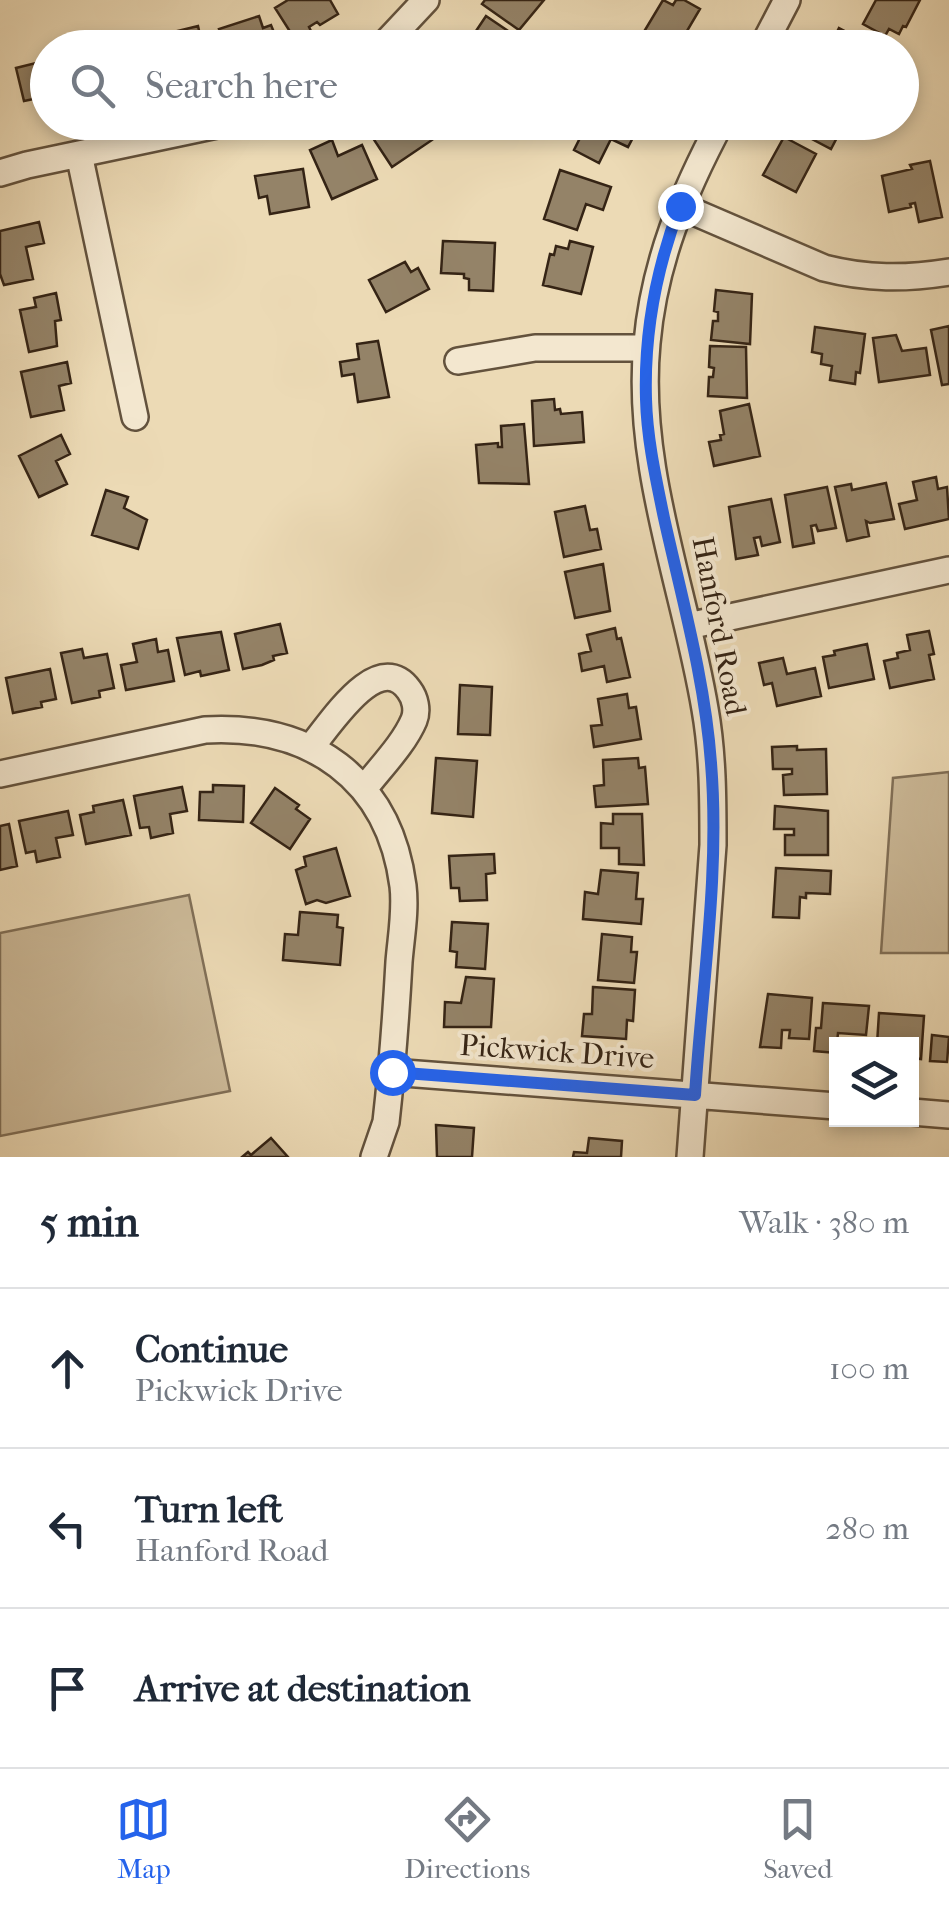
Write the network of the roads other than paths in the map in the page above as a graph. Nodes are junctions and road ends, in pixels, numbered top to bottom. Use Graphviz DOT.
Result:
graph roads {
  1 [pos="426,0"];
  2 [pos="788,0"];
  3 [pos="398,30"];
  4 [pos="772,30"];
  5 [pos="146,140"];
  6 [pos="711,140"];
  7 [pos="80,154"];
  8 [pos="0,174"];
  9 [pos="680,206"];
  10 [pos="949,272"];
  11 [pos="646,348"];
  12 [pos="458,361"];
  13 [pos="135,417"];
  14 [pos="949,570"];
  15 [pos="688,626"];
  16 [pos="312,747"];
  17 [pos="0,774"];
  18 [pos="364,789"];
  19 [pos="392,1072"];
  20 [pos="695,1095"];
  21 [pos="829,1105"];
  22 [pos="919,1113"];
  23 [pos="949,1115"];
  24 [pos="374,1157"];
  25 [pos="690,1157"];
  1 -- 3 [label="street"];
  2 -- 4 [label="street"];
  5 -- 7 [label="street"];
  6 -- 9 [label="street, Hanford Road"];
  7 -- 8 [label="street"];
  7 -- 13 [label="street"];
  9 -- 10 [label="street"];
  9 -- 11 [label="street, Hanford Road"];
  11 -- 12 [label="street"];
  11 -- 15 [label="street, Hanford Road"];
  14 -- 15 [label="street"];
  15 -- 20 [label="street, Hanford Road"];
  16 -- 17 [label="street"];
  16 -- 18 [label="street"];
  16 -- 18 [label="street"];
  18 -- 19 [label="street"];
  19 -- 20 [label="street, Pickwick Drive"];
  19 -- 24 [label="street"];
  20 -- 21 [label="street, Pickwick Drive"];
  20 -- 25 [label="street, Hanford Road"];
  22 -- 23 [label="street"];
}
